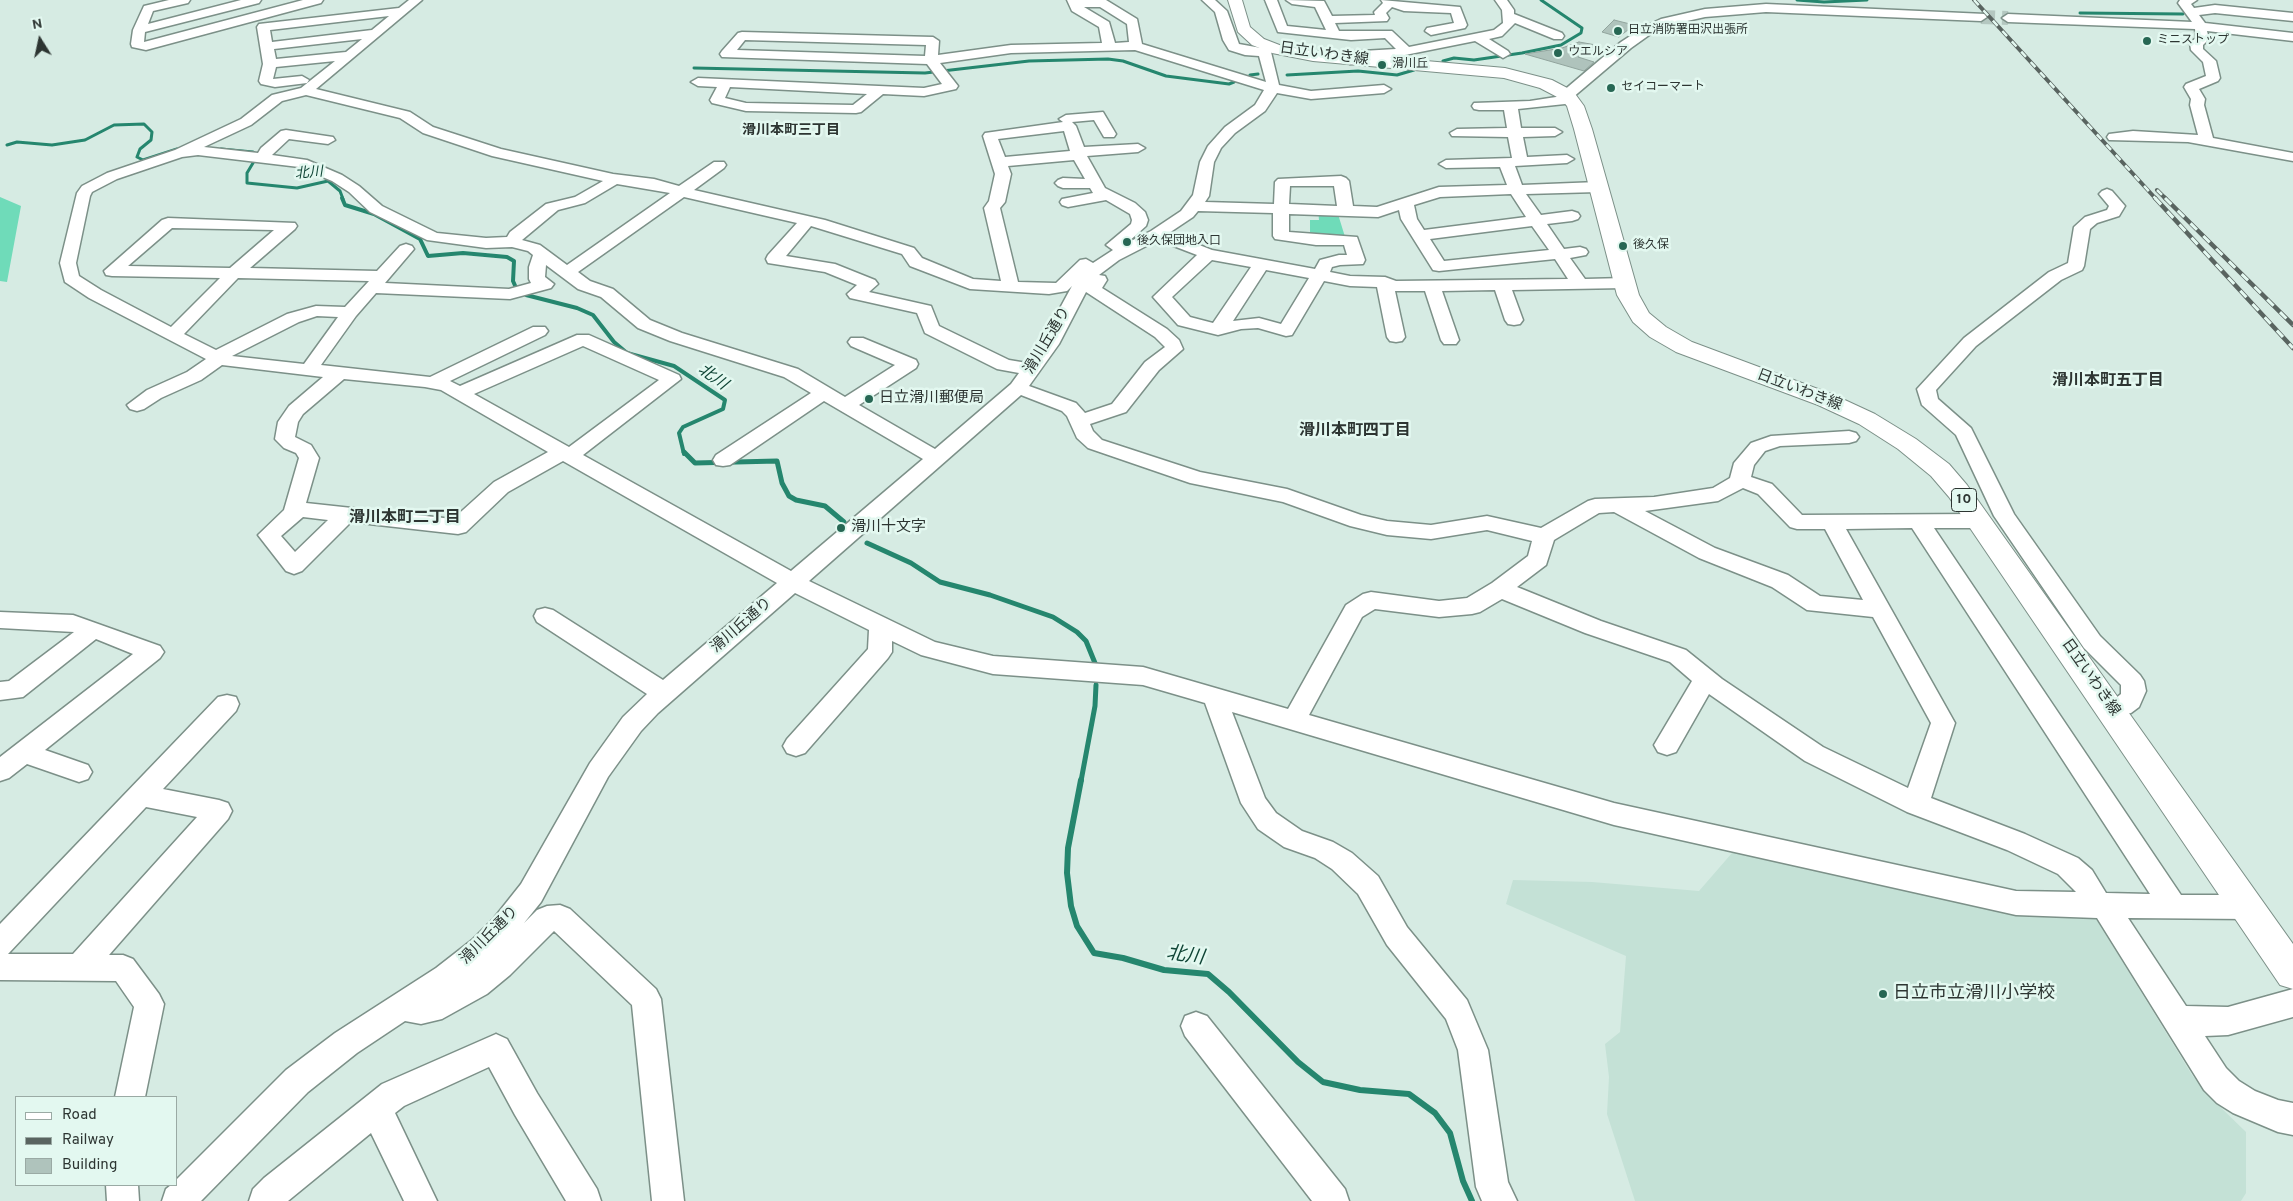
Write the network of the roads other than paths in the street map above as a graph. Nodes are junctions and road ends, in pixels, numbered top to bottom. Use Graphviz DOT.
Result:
graph roads {
  1 [pos="184,0"];
  2 [pos="255,0"];
  3 [pos="318,0"];
  4 [pos="323,0"];
  5 [pos="416,0"];
  6 [pos="1208,0"];
  7 [pos="1235,0"];
  8 [pos="1271,0"];
  9 [pos="1292,0"];
  10 [pos="1501,0"];
  11 [pos="1926,0"];
  12 [pos="1073,2"];
  13 [pos="1388,2"];
  14 [pos="2191,6"];
  15 [pos="402,11"];
  16 [pos="1508,16"];
  17 [pos="1943,16"];
  18 [pos="1980,17"];
  19 [pos="2293,17"];
  20 [pos="2008,18"];
  21 [pos="1328,20"];
  22 [pos="2201,26"];
  23 [pos="139,30"];
  24 [pos="376,33"];
  25 [pos="1335,34"];
  26 [pos="1388,34"];
  27 [pos="1558,36"];
  28 [pos="798,37"];
  29 [pos="2293,37"];
  30 [pos="1478,38"];
  31 [pos="1109,45"];
  32 [pos="267,46"];
  33 [pos="1136,46"];
  34 [pos="1267,49"];
  35 [pos="1406,51"];
  36 [pos="1503,54"];
  37 [pos="350,55"];
  38 [pos="786,56"];
  39 [pos="931,60"];
  40 [pos="1350,60"];
  41 [pos="270,64"];
  42 [pos="321,78"];
  43 [pos="698,82"];
  44 [pos="726,83"];
  45 [pos="768,85"];
  46 [pos="1272,88"];
  47 [pos="1384,89"];
  48 [pos="306,90"];
  49 [pos="880,90"];
  50 [pos="1567,95"];
  51 [pos="1479,106"];
  52 [pos="1510,106"];
  53 [pos="1053,111"];
  54 [pos="1068,122"];
  55 [pos="1515,132"];
  56 [pos="1555,132"];
  57 [pos="1457,133"];
  58 [pos="1109,134"];
  59 [pos="2114,137"];
  60 [pos="328,140"];
  61 [pos="2206,140"];
  62 [pos="1138,148"];
  63 [pos="180,153"];
  64 [pos="1079,154"];
  65 [pos="2293,157"];
  66 [pos="264,159"];
  67 [pos="1568,159"];
  68 [pos="998,162"];
  69 [pos="1513,162"];
  70 [pos="1446,164"];
  71 [pos="719,165"];
  72 [pos="613,179"];
  73 [pos="1063,183"];
  74 [pos="1094,183"];
  75 [pos="1598,187"];
  76 [pos="1516,190"];
  77 [pos="682,191"];
  78 [pos="2107,194"];
  79 [pos="1105,196"];
  80 [pos="1068,202"];
  81 [pos="1406,203"];
  82 [pos="1194,206"];
  83 [pos="1281,208"];
  84 [pos="1346,211"];
  85 [pos="1572,216"];
  86 [pos="1536,220"];
  87 [pos="807,221"];
  88 [pos="1157,234"];
  89 [pos="1419,235"];
  90 [pos="513,242"];
  91 [pos="406,248"];
  92 [pos="1580,252"];
  93 [pos="541,254"];
  94 [pos="1208,254"];
  95 [pos="1560,255"];
  96 [pos="1261,264"];
  97 [pos="1092,268"];
  98 [pos="234,273"];
  99 [pos="566,273"];
  100 [pos="1319,275"];
  101 [pos="378,282"];
  102 [pos="1385,282"];
  103 [pos="1625,283"];
  104 [pos="1580,284"];
  105 [pos="1502,285"];
  106 [pos="1432,286"];
  107 [pos="1011,287"];
  108 [pos="350,312"];
  109 [pos="1514,320"];
  110 [pos="1218,330"];
  111 [pos="539,331"];
  112 [pos="173,335"];
  113 [pos="1396,337"];
  114 [pos="1450,340"];
  115 [pos="857,342"];
  116 [pos="218,358"];
  117 [pos="309,370"];
  118 [pos="1033,370"];
  119 [pos="339,373"];
  120 [pos="432,382"];
  121 [pos="1018,388"];
  122 [pos="460,393"];
  123 [pos="823,393"];
  124 [pos="137,405"];
  125 [pos="844,406"];
  126 [pos="1079,421"];
  127 [pos="1849,437"];
  128 [pos="566,454"];
  129 [pos="937,458"];
  130 [pos="723,460"];
  131 [pos="1740,480"];
  132 [pos="1617,505"];
  133 [pos="300,509"];
  134 [pos="347,514"];
  135 [pos="1979,521"];
  136 [pos="1831,522"];
  137 [pos="1919,522"];
  138 [pos="1544,536"];
  139 [pos="792,582"];
  140 [pos="1500,589"];
  141 [pos="1880,609"];
  142 [pos="545,616"];
  143 [pos="0,620"];
  144 [pos="881,627"];
  145 [pos="93,629"];
  146 [pos="1706,678"];
  147 [pos="665,693"];
  148 [pos="5,694"];
  149 [pos="1214,696"];
  150 [pos="227,704"];
  151 [pos="2110,708"];
  152 [pos="1295,719"];
  153 [pos="1667,745"];
  154 [pos="796,746"];
  155 [pos="23,753"];
  156 [pos="0,771"];
  157 [pos="79,772"];
  158 [pos="141,795"];
  159 [pos="1916,804"];
  160 [pos="2102,906"];
  161 [pos="2174,907"];
  162 [pos="2249,907"];
  163 [pos="0,944"];
  164 [pos="0,967"];
  165 [pos="79,968"];
  166 [pos="2293,973"];
  167 [pos="2293,1002"];
  168 [pos="402,1007"];
  169 [pos="2177,1017"];
  170 [pos="1196,1026"];
  171 [pos="130,1096"];
  172 [pos="376,1109"];
  173 [pos="2293,1119"];
  174 [pos="122,1186"];
  175 [pos="123,1201"];
  176 [pos="178,1201"];
  177 [pos="265,1201"];
  178 [pos="421,1201"];
  179 [pos="585,1201"];
  180 [pos="668,1201"];
  181 [pos="1333,1201"];
  182 [pos="1501,1201"];
  1 -- 23 [label="street"];
  2 -- 23 [label="street"];
  3 -- 4 [label="street"];
  3 -- 23 [label="street"];
  5 -- 15 [label="street"];
  6 -- 34 [label="street"];
  7 -- 34 [label="main road, 日立いわき線"];
  8 -- 25 [label="street"];
  9 -- 21 [label="street"];
  10 -- 16 [label="street"];
  11 -- 17 [label="street"];
  12 -- 31 [label="street"];
  12 -- 33 [label="street"];
  13 -- 21 [label="street"];
  13 -- 26 [label="street"];
  14 -- 19 [label="street"];
  14 -- 22 [label="street"];
  15 -- 24 [label="street"];
  15 -- 32 [label="street"];
  16 -- 27 [label="street"];
  16 -- 30 [label="street"];
  17 -- 18 [label="street"];
  17 -- 50 [label="street"];
  20 -- 22 [label="street"];
  21 -- 25 [label="street"];
  22 -- 29 [label="street"];
  22 -- 61 [label="street"];
  24 -- 32 [label="street"];
  24 -- 37 [label="street"];
  25 -- 26 [label="street"];
  26 -- 35 [label="street"];
  28 -- 38 [label="street"];
  28 -- 38 [label="street"];
  28 -- 39 [label="street"];
  30 -- 35 [label="street"];
  30 -- 36 [label="street"];
  31 -- 33 [label="street"];
  31 -- 39 [label="street"];
  32 -- 41 [label="street"];
  33 -- 46 [label="street"];
  34 -- 40 [label="main road, 日立いわき線"];
  34 -- 46 [label="street"];
  35 -- 40 [label="street"];
  37 -- 41 [label="street"];
  37 -- 42 [label="street"];
  38 -- 39 [label="street"];
  38 -- 45 [label="street"];
  39 -- 49 [label="street"];
  40 -- 50 [label="main road, 日立いわき線"];
  41 -- 42 [label="street"];
  42 -- 48 [label="street"];
  43 -- 44 [label="street"];
  44 -- 45 [label="street"];
  44 -- 49 [label="street"];
  45 -- 49 [label="street"];
  46 -- 47 [label="street"];
  46 -- 82 [label="street"];
  48 -- 63 [label="street"];
  48 -- 72 [label="street"];
  50 -- 52 [label="street"];
  50 -- 75 [label="main road, 日立いわき線 / 10"];
  51 -- 52 [label="street"];
  52 -- 55 [label="street"];
  53 -- 54 [label="street"];
  54 -- 58 [label="street"];
  54 -- 64 [label="street"];
  54 -- 68 [label="street"];
  55 -- 56 [label="street"];
  55 -- 57 [label="street"];
  55 -- 69 [label="street"];
  59 -- 61 [label="street"];
  60 -- 66 [label="street"];
  61 -- 65 [label="street"];
  62 -- 64 [label="street"];
  63 -- 66 [label="street"];
  63 -- 112 [label="street"];
  64 -- 68 [label="street"];
  64 -- 74 [label="street"];
  66 -- 90 [label="street"];
  67 -- 69 [label="street"];
  68 -- 107 [label="street"];
  69 -- 70 [label="street"];
  69 -- 76 [label="street"];
  71 -- 77 [label="street"];
  72 -- 77 [label="street"];
  72 -- 90 [label="street"];
  73 -- 74 [label="street"];
  74 -- 79 [label="street"];
  75 -- 76 [label="street"];
  75 -- 103 [label="main road, 日立いわき線 / 10"];
  76 -- 81 [label="street"];
  76 -- 86 [label="street"];
  77 -- 87 [label="street"];
  77 -- 99 [label="street"];
  78 -- 151 [label="street"];
  79 -- 80 [label="street"];
  79 -- 97 [label="street"];
  81 -- 84 [label="street"];
  81 -- 89 [label="street"];
  82 -- 83 [label="street"];
  82 -- 88 [label="street"];
  83 -- 84 [label="street"];
  83 -- 84 [label="street"];
  83 -- 100 [label="street"];
  85 -- 86 [label="street"];
  86 -- 89 [label="street"];
  86 -- 95 [label="street"];
  87 -- 107 [label="street"];
  87 -- 118 [label="street"];
  88 -- 94 [label="street"];
  88 -- 97 [label="street"];
  89 -- 95 [label="street"];
  90 -- 93 [label="street"];
  91 -- 101 [label="street"];
  92 -- 95 [label="street"];
  93 -- 99 [label="street"];
  93 -- 101 [label="street"];
  94 -- 96 [label="street"];
  94 -- 110 [label="street"];
  95 -- 104 [label="street"];
  96 -- 100 [label="street"];
  96 -- 110 [label="street"];
  97 -- 107 [label="street"];
  97 -- 118 [label="street, 滑川丘通り"];
  97 -- 126 [label="street"];
  98 -- 98 [label="street"];
  98 -- 101 [label="street"];
  98 -- 112 [label="street"];
  99 -- 123 [label="street"];
  100 -- 102 [label="street"];
  100 -- 110 [label="street"];
  101 -- 108 [label="street"];
  102 -- 106 [label="street"];
  102 -- 113 [label="street"];
  103 -- 104 [label="street"];
  103 -- 135 [label="main road, 日立いわき線 / 10"];
  104 -- 105 [label="street"];
  105 -- 106 [label="street"];
  105 -- 109 [label="street"];
  106 -- 114 [label="street"];
  108 -- 116 [label="street"];
  108 -- 117 [label="street"];
  111 -- 120 [label="street"];
  112 -- 116 [label="street"];
  115 -- 125 [label="street"];
  116 -- 117 [label="street"];
  116 -- 124 [label="street"];
  117 -- 119 [label="street"];
  118 -- 121 [label="street, 滑川丘通り"];
  119 -- 120 [label="street"];
  119 -- 133 [label="street"];
  120 -- 122 [label="street"];
  121 -- 126 [label="street"];
  121 -- 129 [label="street, 滑川丘通り"];
  122 -- 128 [label="street"];
  122 -- 128 [label="street"];
  123 -- 125 [label="street"];
  123 -- 130 [label="street"];
  125 -- 129 [label="street"];
  126 -- 138 [label="street"];
  127 -- 131 [label="street"];
  128 -- 134 [label="street"];
  128 -- 139 [label="street"];
  129 -- 139 [label="street, 滑川丘通り"];
  131 -- 132 [label="street"];
  131 -- 136 [label="street"];
  132 -- 138 [label="street"];
  132 -- 141 [label="street"];
  133 -- 134 [label="street"];
  133 -- 134 [label="street"];
  135 -- 137 [label="street"];
  135 -- 151 [label="main road, 日立いわき線 / 10"];
  136 -- 137 [label="street"];
  136 -- 141 [label="street"];
  137 -- 161 [label="street"];
  138 -- 140 [label="street"];
  139 -- 144 [label="street"];
  139 -- 147 [label="street, 滑川丘通り"];
  140 -- 146 [label="street"];
  140 -- 152 [label="street"];
  141 -- 159 [label="street"];
  142 -- 147 [label="street"];
  143 -- 145 [label="street"];
  144 -- 149 [label="street"];
  144 -- 154 [label="street"];
  145 -- 148 [label="street"];
  145 -- 155 [label="street"];
  146 -- 153 [label="street"];
  146 -- 159 [label="street"];
  147 -- 168 [label="street, 滑川丘通り"];
  149 -- 152 [label="street"];
  149 -- 182 [label="street"];
  150 -- 158 [label="street"];
  151 -- 162 [label="main road, 日立いわき線 / 10"];
  152 -- 160 [label="street"];
  155 -- 156 [label="street"];
  155 -- 157 [label="street"];
  158 -- 163 [label="street"];
  158 -- 165 [label="street"];
  159 -- 160 [label="street"];
  160 -- 161 [label="street"];
  160 -- 169 [label="street"];
  161 -- 162 [label="street"];
  162 -- 166 [label="main road, 日立いわき線 / 10"];
  164 -- 165 [label="street"];
  165 -- 171 [label="street"];
  167 -- 169 [label="street"];
  168 -- 176 [label="street, 滑川丘通り"];
  168 -- 180 [label="street"];
  169 -- 173 [label="street"];
  170 -- 181 [label="street"];
  172 -- 177 [label="street"];
  172 -- 178 [label="street"];
  172 -- 179 [label="street"];
  174 -- 175 [label="street"];
}
